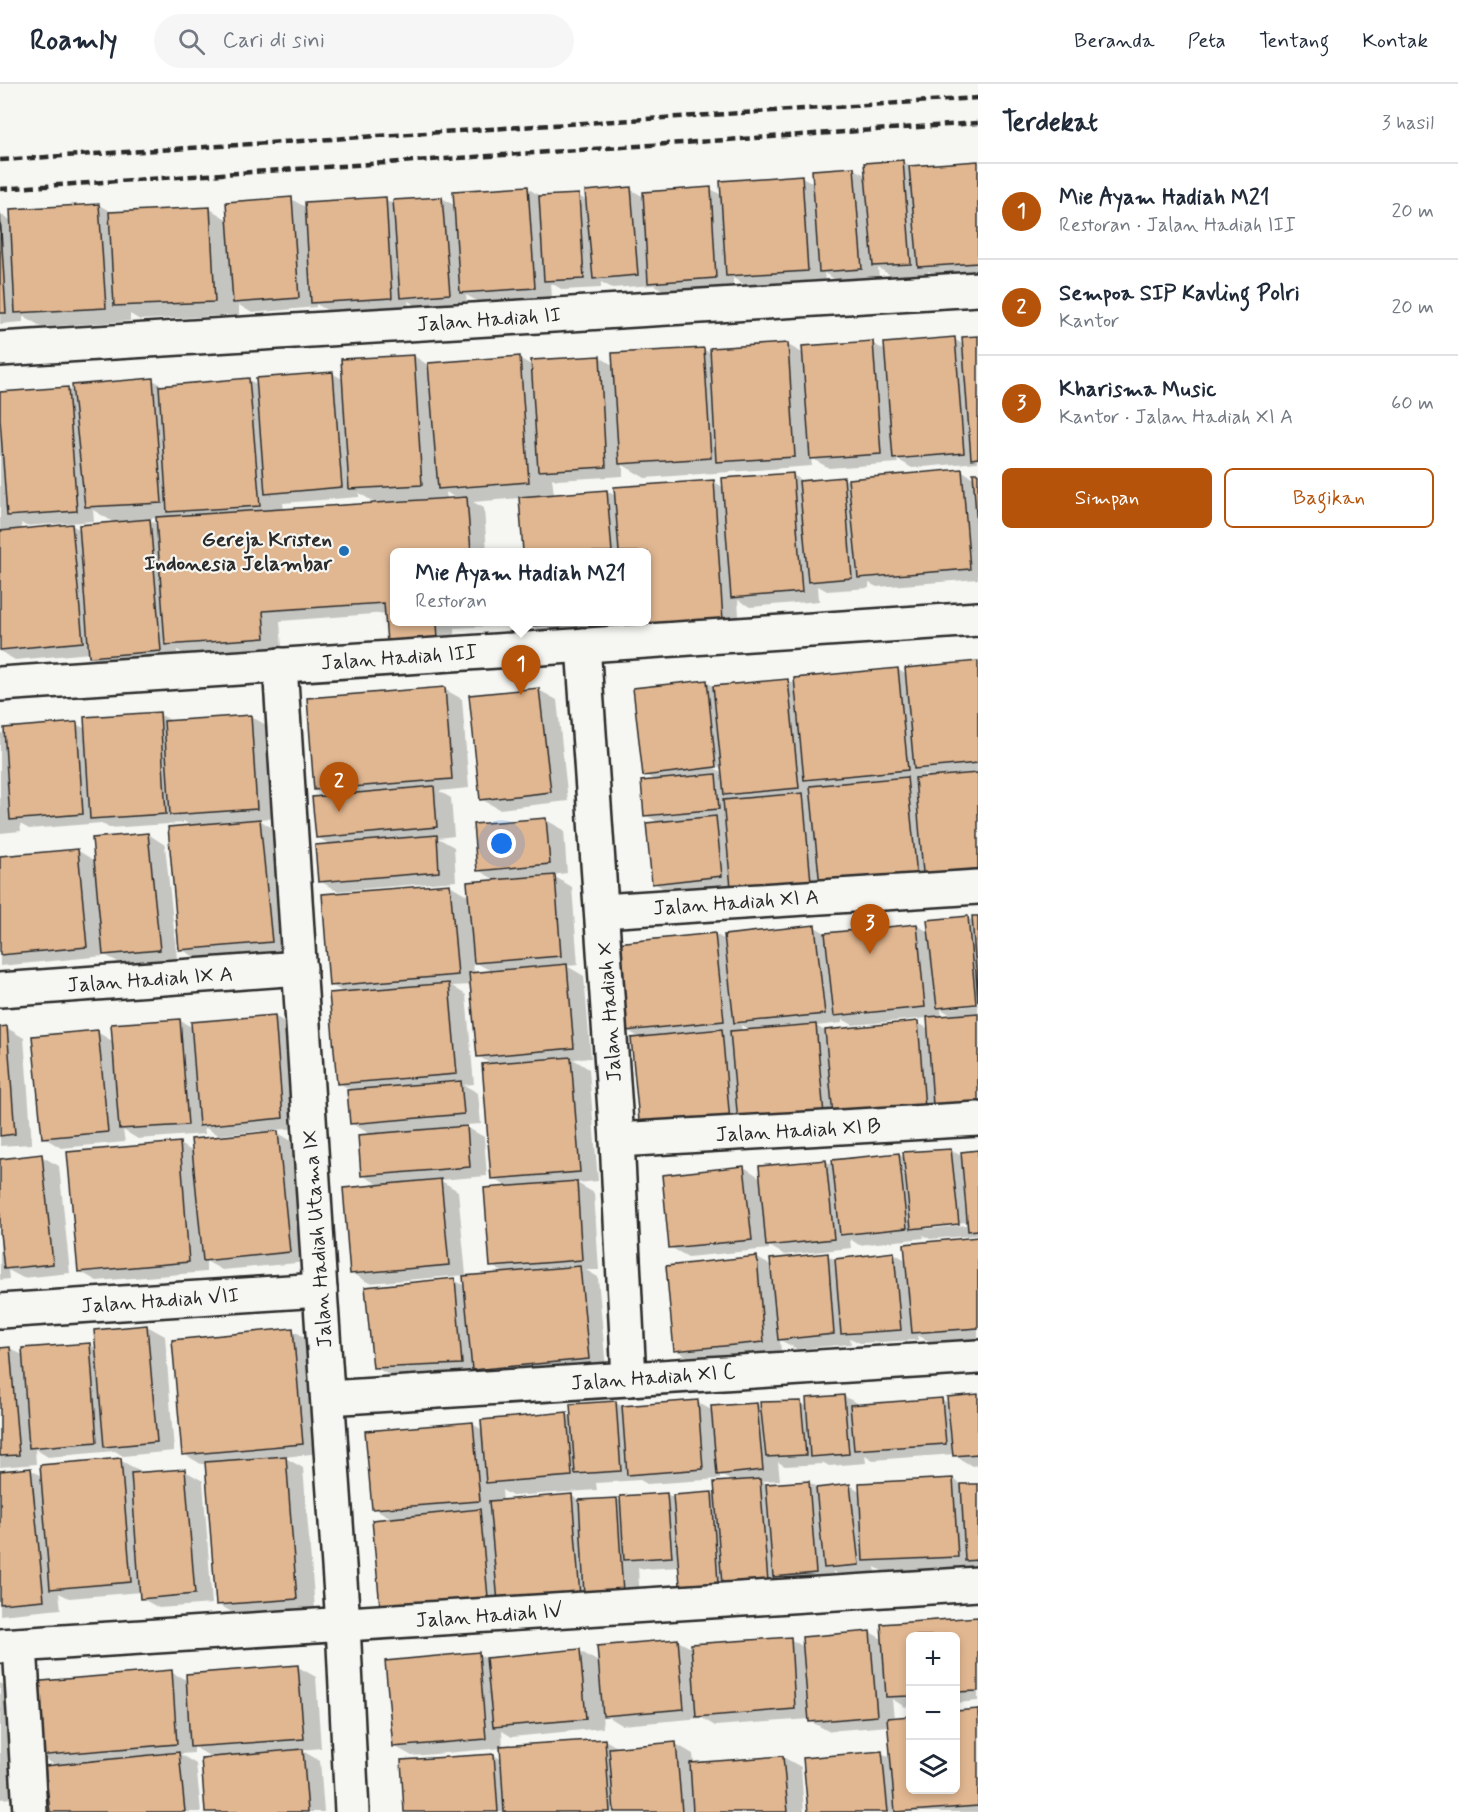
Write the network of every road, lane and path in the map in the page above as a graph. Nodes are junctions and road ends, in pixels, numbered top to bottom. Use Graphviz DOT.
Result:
graph roads {
  1 [pos="978,289"];
  2 [pos="0,349"];
  3 [pos="978,619"];
  4 [pos="583,645"];
  5 [pos="280,665"];
  6 [pos="0,684"];
  7 [pos="978,887"];
  8 [pos="602,911"];
  9 [pos="300,968"];
  10 [pos="0,990"];
  11 [pos="978,1119"];
  12 [pos="617,1140"];
  13 [pos="320,1290"];
  14 [pos="0,1311"];
  15 [pos="978,1357"];
  16 [pos="629,1378"];
  17 [pos="328,1398"];
  18 [pos="978,1584"];
  19 [pos="343,1624"];
  20 [pos="10,1645"];
  21 [pos="30,1812"];
  22 [pos="352,1812"];
  1 -- 2 [label="street, Jalan Hadiah II"];
  3 -- 4 [label="street, Jalan Hadiah III"];
  4 -- 5 [label="street, Jalan Hadiah III"];
  4 -- 8 [label="street, Jalan Hadiah X"];
  5 -- 6 [label="street, Jalan Hadiah III"];
  5 -- 9 [label="street, Jalan Hadiah Utama IX"];
  7 -- 8 [label="street, Jalan Hadiah XI A"];
  8 -- 12 [label="street, Jalan Hadiah X"];
  9 -- 10 [label="street, Jalan Hadiah IX A"];
  9 -- 13 [label="street, Jalan Hadiah Utama IX"];
  11 -- 12 [label="street, Jalan Hadiah XI B"];
  12 -- 16 [label="street, Jalan Hadiah X"];
  13 -- 14 [label="street, Jalan Hadiah VII"];
  13 -- 17 [label="street, Jalan Hadiah Utama IX"];
  15 -- 16 [label="street, Jalan Hadiah XI C"];
  16 -- 17 [label="street, Jalan Hadiah XI C"];
  17 -- 19 [label="street, Jalan Hadiah Utama IX"];
  18 -- 19 [label="street, Jalan Hadiah IV"];
  19 -- 20 [label="street, Jalan Hadiah IV"];
  19 -- 22 [label="street, Jalan Hadiah Utama IX"];
  20 -- 21 [label="street"];
}
